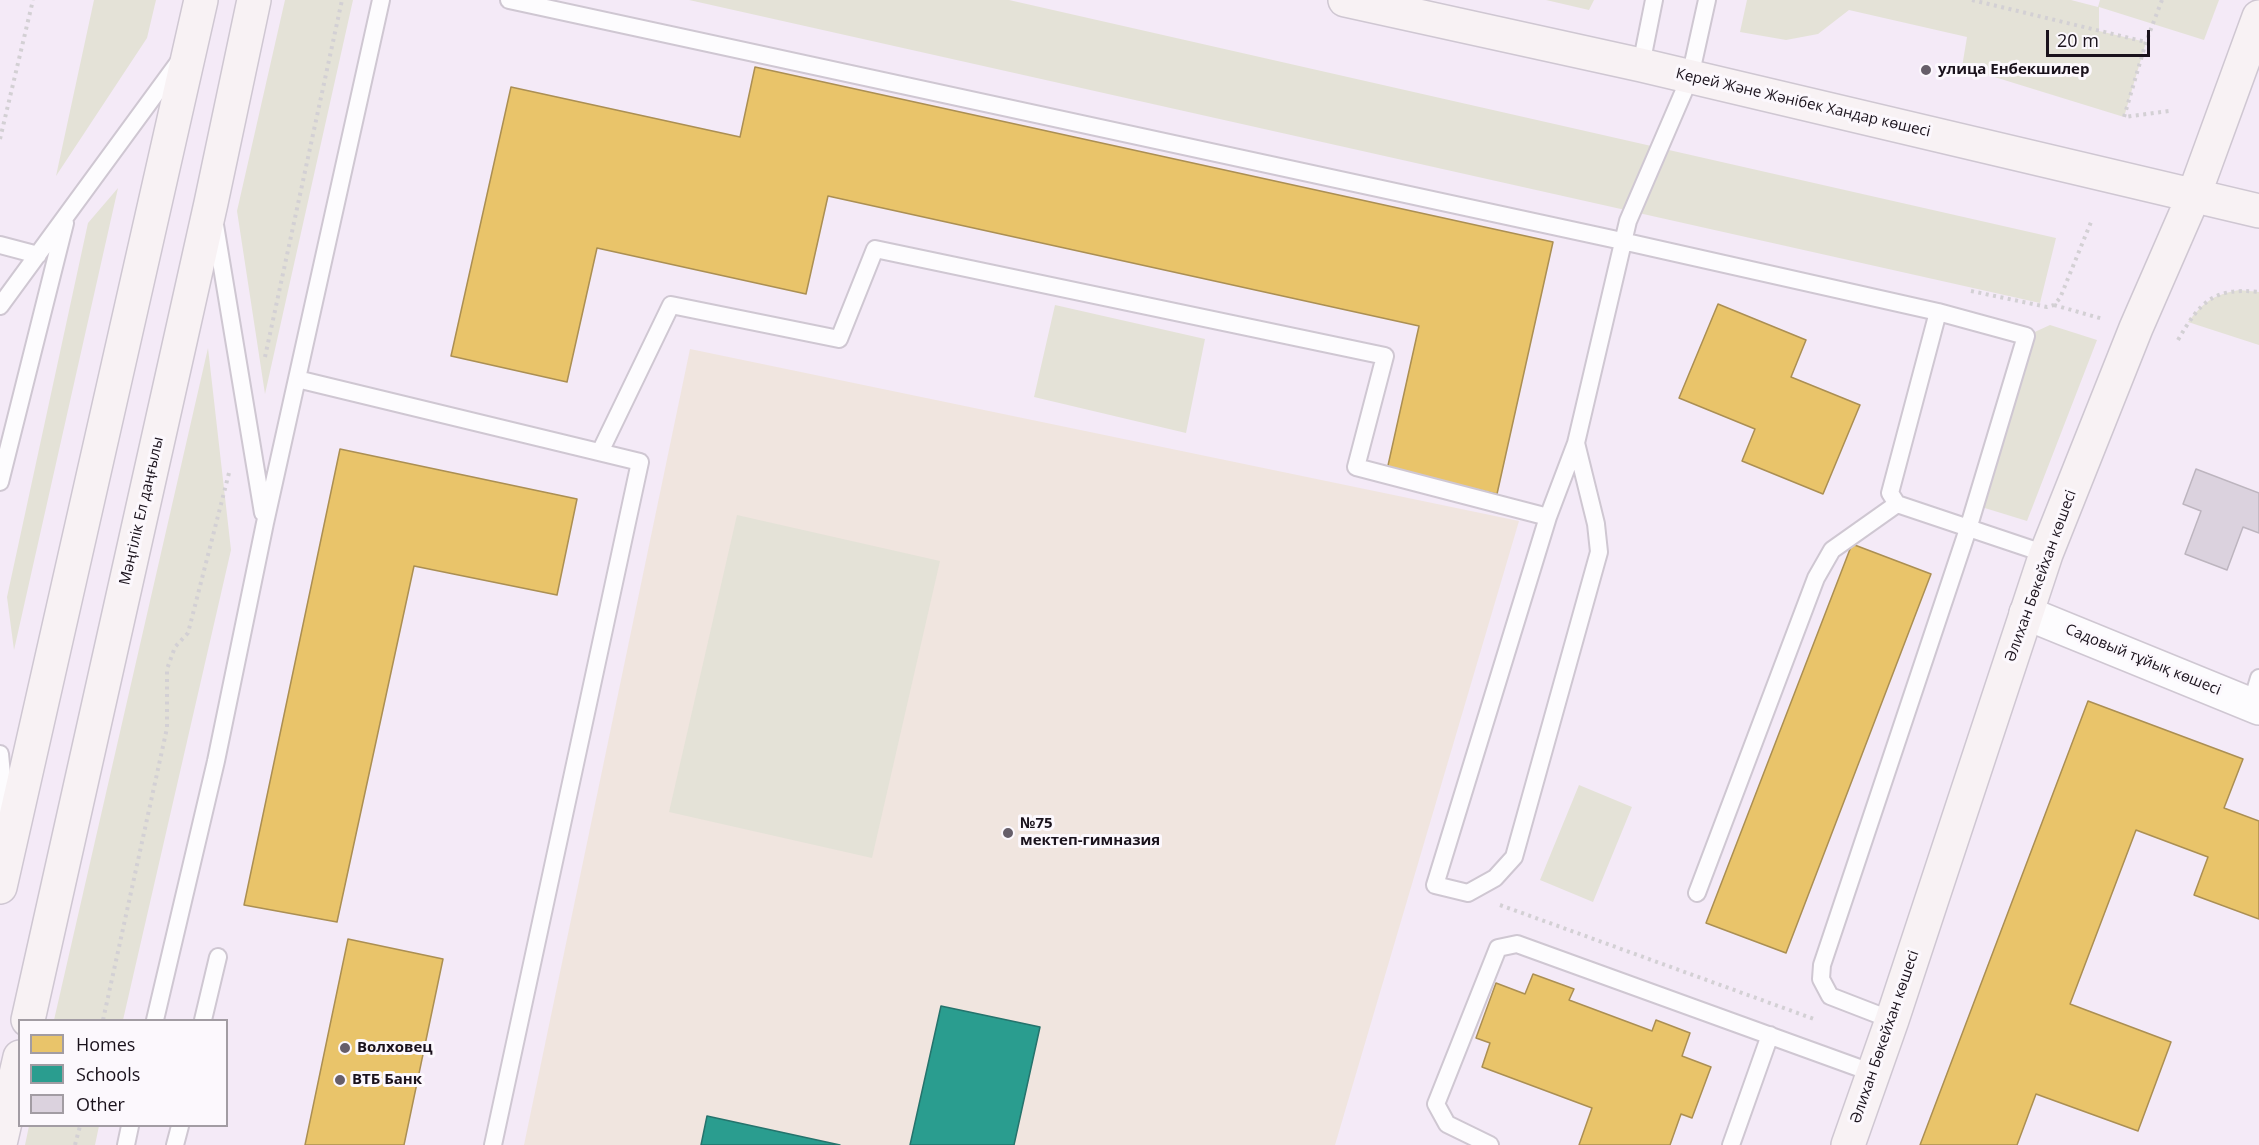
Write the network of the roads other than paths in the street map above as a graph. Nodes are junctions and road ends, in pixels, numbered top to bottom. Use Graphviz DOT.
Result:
graph roads {
  1 [pos="201,0"];
  2 [pos="254,0"];
  3 [pos="381,0"];
  4 [pos="508,0"];
  5 [pos="1345,0"];
  6 [pos="1654,0"];
  7 [pos="1707,0"];
  8 [pos="2259,17"];
  9 [pos="191,46"];
  10 [pos="1641,65"];
  11 [pos="1690,77"];
  12 [pos="2194,195"];
  13 [pos="211,203"];
  14 [pos="2259,211"];
  15 [pos="68,214"];
  16 [pos="1622,241"];
  17 [pos="0,245"];
  18 [pos="38,255"];
  19 [pos="0,306"];
  20 [pos="1938,312"];
  21 [pos="297,379"];
  22 [pos="1576,443"];
  23 [pos="600,452"];
  24 [pos="0,482"];
  25 [pos="1897,504"];
  26 [pos="1548,517"];
  27 [pos="265,523"];
  28 [pos="1968,529"];
  29 [pos="2046,554"];
  30 [pos="2026,613"];
  31 [pos="2256,697"];
  32 [pos="0,754"];
  33 [pos="9,847"];
  34 [pos="0,886"];
  35 [pos="1697,893"];
  36 [pos="218,957"];
  37 [pos="28,1019"];
  38 [pos="155,1019"];
  39 [pos="203,1019"];
  40 [pos="1892,1020"];
  41 [pos="1770,1035"];
  42 [pos="18,1066"];
  43 [pos="1873,1073"];
  44 [pos="130,1127"];
  45 [pos="180,1127"];
  46 [pos="0,1144"];
  47 [pos="126,1145"];
  48 [pos="175,1145"];
  49 [pos="492,1145"];
  50 [pos="1490,1145"];
  51 [pos="1731,1145"];
  52 [pos="1848,1145"];
  1 -- 9 [label="main road"];
  2 -- 13 [label="main road, Мәңгілік Ел даңғылы"];
  3 -- 21 [label="lane"];
  4 -- 16 [label="lane"];
  5 -- 10 [label="main road, Керей Және Жәнібек Хандар көшесі"];
  6 -- 10 [label="lane"];
  7 -- 11 [label="lane"];
  8 -- 12 [label="main road, Әлихан Бөкейхан көшесі"];
  9 -- 15 [label="lane"];
  9 -- 33 [label="main road"];
  10 -- 11 [label="main road, Керей Және Жәнібек Хандар көшесі"];
  11 -- 12 [label="main road, Керей Және Жәнібек Хандар көшесі"];
  11 -- 16 [label="lane"];
  12 -- 14 [label="main road, Керей Және Жәнібек Хандар көшесі"];
  12 -- 29 [label="main road, Әлихан Бөкейхан көшесі"];
  13 -- 27 [label="lane"];
  13 -- 37 [label="main road, Мәңгілік Ел даңғылы"];
  15 -- 18 [label="lane"];
  15 -- 24 [label="lane"];
  16 -- 20 [label="lane"];
  16 -- 22 [label="lane"];
  17 -- 18 [label="lane"];
  18 -- 19 [label="lane"];
  20 -- 25 [label="lane"];
  20 -- 28 [label="lane"];
  21 -- 23 [label="lane"];
  21 -- 27 [label="lane"];
  22 -- 26 [label="lane"];
  22 -- 26 [label="lane"];
  23 -- 26 [label="lane"];
  23 -- 49 [label="lane"];
  25 -- 28 [label="lane"];
  25 -- 35 [label="lane"];
  27 -- 38 [label="lane"];
  28 -- 29 [label="lane"];
  28 -- 40 [label="lane"];
  29 -- 30 [label="main road, Әлихан Бөкейхан көшесі"];
  30 -- 31 [label="street, Садовый тұйық көшесі"];
  30 -- 40 [label="main road, Әлихан Бөкейхан көшесі"];
  32 -- 33 [label="lane"];
  33 -- 34 [label="main road"];
  36 -- 39 [label="lane"];
  40 -- 43 [label="main road, Әлихан Бөкейхан көшесі"];
  41 -- 43 [label="lane"];
  41 -- 50 [label="lane"];
  41 -- 51 [label="lane"];
  42 -- 46 [label="main road"];
  43 -- 52 [label="main road, Әлихан Бөкейхан көшесі"];
  44 -- 47 [label="lane"];
  45 -- 48 [label="lane"];
}
